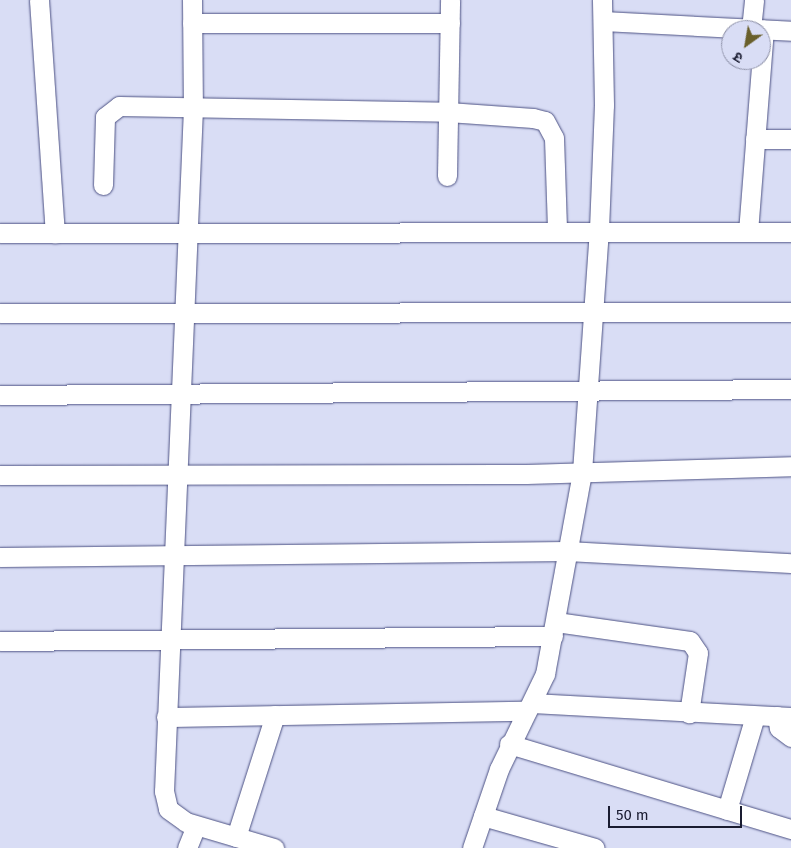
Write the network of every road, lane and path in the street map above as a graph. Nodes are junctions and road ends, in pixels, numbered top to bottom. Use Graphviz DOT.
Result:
graph roads {
  1 [pos="39,0"];
  2 [pos="192,0"];
  3 [pos="450,0"];
  4 [pos="602,0"];
  5 [pos="754,0"];
  6 [pos="757,20"];
  7 [pos="602,21"];
  8 [pos="192,23"];
  9 [pos="450,23"];
  10 [pos="721,28"];
  11 [pos="771,30"];
  12 [pos="791,31"];
  13 [pos="757,70"];
  14 [pos="192,108"];
  15 [pos="448,112"];
  16 [pos="791,138"];
  17 [pos="755,139"];
  18 [pos="447,176"];
  19 [pos="103,185"];
  20 [pos="557,230"];
  21 [pos="599,230"];
  22 [pos="748,232"];
  23 [pos="791,232"];
  24 [pos="55,233"];
  25 [pos="0,234"];
  26 [pos="186,234"];
  27 [pos="182,311"];
  28 [pos="791,312"];
  29 [pos="0,313"];
  30 [pos="595,313"];
  31 [pos="791,389"];
  32 [pos="590,392"];
  33 [pos="178,393"];
  34 [pos="0,395"];
  35 [pos="791,466"];
  36 [pos="582,472"];
  37 [pos="0,475"];
  38 [pos="174,475"];
  39 [pos="567,551"];
  40 [pos="172,554"];
  41 [pos="0,557"];
  42 [pos="791,563"];
  43 [pos="554,629"];
  44 [pos="169,636"];
  45 [pos="0,641"];
  46 [pos="530,707"];
  47 [pos="689,713"];
  48 [pos="275,715"];
  49 [pos="755,716"];
  50 [pos="784,716"];
  51 [pos="166,717"];
  52 [pos="791,737"];
  53 [pos="509,744"];
  54 [pos="727,810"];
  55 [pos="483,816"];
  56 [pos="196,826"];
  57 [pos="791,829"];
  58 [pos="236,837"];
  59 [pos="187,848"];
  60 [pos="274,848"];
  61 [pos="472,848"];
  62 [pos="596,848"];
  1 -- 24 [label="street"];
  2 -- 8 [label="street"];
  3 -- 9 [label="street"];
  4 -- 7 [label="street"];
  5 -- 6 [label="street"];
  7 -- 10 [label="street"];
  7 -- 21 [label="street"];
  8 -- 9 [label="street"];
  8 -- 14 [label="street"];
  9 -- 15 [label="street"];
  11 -- 12 [label="street"];
  13 -- 17 [label="street"];
  14 -- 15 [label="street"];
  14 -- 19 [label="street"];
  14 -- 26 [label="street"];
  15 -- 18 [label="street"];
  15 -- 20 [label="street"];
  16 -- 17 [label="street"];
  17 -- 22 [label="street"];
  20 -- 21 [label="street"];
  20 -- 26 [label="street"];
  21 -- 22 [label="street"];
  21 -- 30 [label="street"];
  22 -- 23 [label="street"];
  24 -- 25 [label="street"];
  24 -- 26 [label="street"];
  26 -- 27 [label="street"];
  27 -- 29 [label="street"];
  27 -- 30 [label="street"];
  27 -- 33 [label="street"];
  28 -- 30 [label="street"];
  30 -- 32 [label="street"];
  31 -- 32 [label="street"];
  32 -- 33 [label="street"];
  32 -- 36 [label="street"];
  33 -- 34 [label="street"];
  33 -- 38 [label="street"];
  35 -- 36 [label="street"];
  36 -- 38 [label="street"];
  36 -- 39 [label="street"];
  37 -- 38 [label="street"];
  38 -- 40 [label="street"];
  39 -- 40 [label="street"];
  39 -- 42 [label="street"];
  39 -- 43 [label="street"];
  40 -- 41 [label="street"];
  40 -- 44 [label="street"];
  43 -- 44 [label="street"];
  43 -- 46 [label="street"];
  43 -- 47 [label="street"];
  44 -- 45 [label="street"];
  44 -- 51 [label="street"];
  46 -- 47 [label="street"];
  46 -- 48 [label="street"];
  46 -- 53 [label="street"];
  47 -- 49 [label="street"];
  48 -- 51 [label="street"];
  48 -- 58 [label="street"];
  49 -- 50 [label="street"];
  49 -- 54 [label="street"];
  50 -- 52 [label="street"];
  51 -- 56 [label="street"];
  53 -- 54 [label="street"];
  53 -- 55 [label="street"];
  54 -- 57 [label="street"];
  55 -- 61 [label="street"];
  55 -- 62 [label="street"];
  56 -- 58 [label="street"];
  56 -- 59 [label="street"];
  58 -- 60 [label="street"];
}
